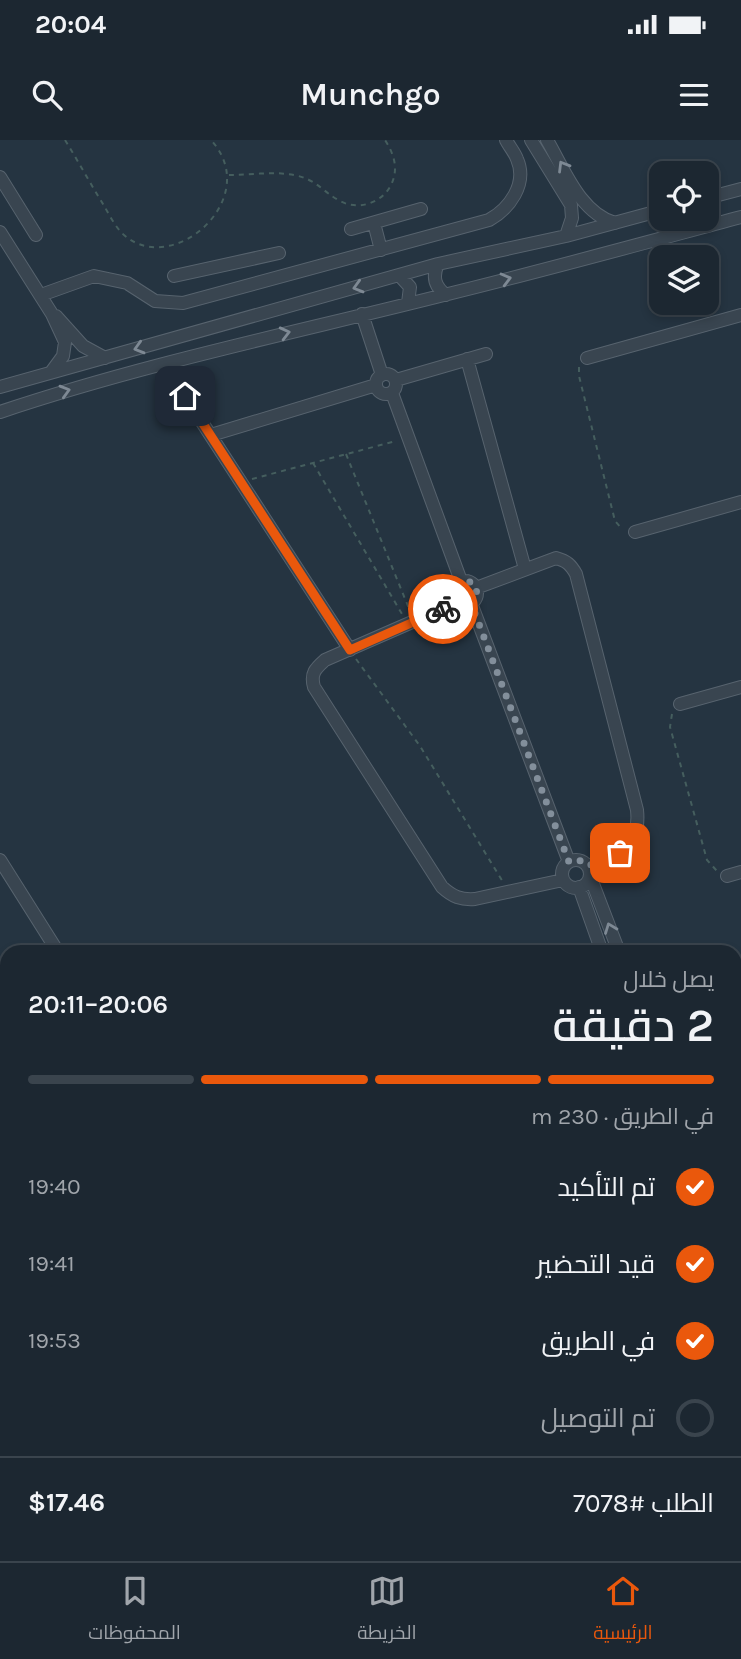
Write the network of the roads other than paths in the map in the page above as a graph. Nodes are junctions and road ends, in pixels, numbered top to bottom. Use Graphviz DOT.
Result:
graph roads {
  1 [pos="506,140"];
  2 [pos="531,140"];
  3 [pos="547,140"];
  4 [pos="0,177"];
  5 [pos="741,189"];
  6 [pos="719,195"];
  7 [pos="577,203"];
  8 [pos="421,209"];
  9 [pos="649,214"];
  10 [pos="741,216"];
  11 [pos="719,220"];
  12 [pos="374,223"];
  13 [pos="615,223"];
  14 [pos="351,229"];
  15 [pos="674,231"];
  16 [pos="0,232"];
  17 [pos="36,235"];
  18 [pos="566,236"];
  19 [pos="381,250"];
  20 [pos="279,253"];
  21 [pos="236,263"];
  22 [pos="438,264"];
  23 [pos="399,275"];
  24 [pos="174,276"];
  25 [pos="242,287"];
  26 [pos="41,295"];
  27 [pos="446,295"];
  28 [pos="408,303"];
  29 [pos="52,314"];
  30 [pos="362,314"];
  31 [pos="741,315"];
  32 [pos="486,354"];
  33 [pos="105,358"];
  34 [pos="587,358"];
  35 [pos="467,359"];
  36 [pos="52,371"];
  37 [pos="379,380"];
  38 [pos="0,387"];
  39 [pos="394,387"];
  40 [pos="185,396"];
  41 [pos="0,412"];
  42 [pos="211,435"];
  43 [pos="741,502"];
  44 [pos="635,532"];
  45 [pos="525,569"];
  46 [pos="461,581"];
  47 [pos="476,587"];
  48 [pos="458,602"];
  49 [pos="471,603"];
  50 [pos="350,650"];
  51 [pos="741,687"];
  52 [pos="680,704"];
  53 [pos="0,860"];
  54 [pos="569,862"];
  55 [pos="589,871"];
  56 [pos="741,872"];
  57 [pos="727,876"];
  58 [pos="563,880"];
  59 [pos="579,887"];
  60 [pos="54,945"];
  61 [pos="600,945"];
  62 [pos="616,945"];
  1 -- 19 [label="street"];
  2 -- 7 [label="street"];
  7 -- 3 [label="street, one-way"];
  4 -- 17 [label="street"];
  5 -- 6 [label="street"];
  7 -- 13 [label="street"];
  7 -- 18 [label="street"];
  8 -- 12 [label="street"];
  9 -- 13 [label="street"];
  10 -- 11 [label="street"];
  12 -- 14 [label="street"];
  12 -- 19 [label="street"];
  13 -- 18 [label="street"];
  27 -- 15 [label="street, one-way"];
  16 -- 26 [label="street"];
  18 -- 22 [label="street"];
  19 -- 25 [label="street"];
  20 -- 21 [label="street"];
  21 -- 24 [label="street"];
  21 -- 25 [label="street"];
  22 -- 23 [label="street"];
  22 -- 27 [label="street"];
  23 -- 28 [label="street"];
  23 -- 33 [label="street, one-way"];
  25 -- 26 [label="street"];
  26 -- 29 [label="street"];
  27 -- 28 [label="street"];
  28 -- 30 [label="street"];
  29 -- 33 [label="street"];
  29 -- 36 [label="street"];
  30 -- 37 [label="street"];
  41 -- 30 [label="street, one-way"];
  31 -- 34 [label="street"];
  32 -- 35 [label="street"];
  33 -- 36 [label="street"];
  35 -- 39 [label="street"];
  35 -- 45 [label="street"];
  36 -- 38 [label="street"];
  37 -- 39 [label="street"];
  37 -- 39 [label="street"];
  37 -- 42 [label="street"];
  39 -- 46 [label="street"];
  40 -- 42 [label="street"];
  42 -- 50 [label="street"];
  43 -- 44 [label="street"];
  45 -- 47 [label="street"];
  45 -- 55 [label="street"];
  46 -- 47 [label="street"];
  46 -- 48 [label="street"];
  47 -- 49 [label="street"];
  48 -- 49 [label="street"];
  48 -- 50 [label="street"];
  49 -- 54 [label="street"];
  50 -- 58 [label="street"];
  51 -- 52 [label="street"];
  53 -- 60 [label="street"];
  54 -- 55 [label="street"];
  54 -- 58 [label="street"];
  55 -- 59 [label="street"];
  62 -- 55 [label="street, one-way"];
  56 -- 57 [label="street"];
  58 -- 59 [label="street"];
  59 -- 61 [label="street"];
}
